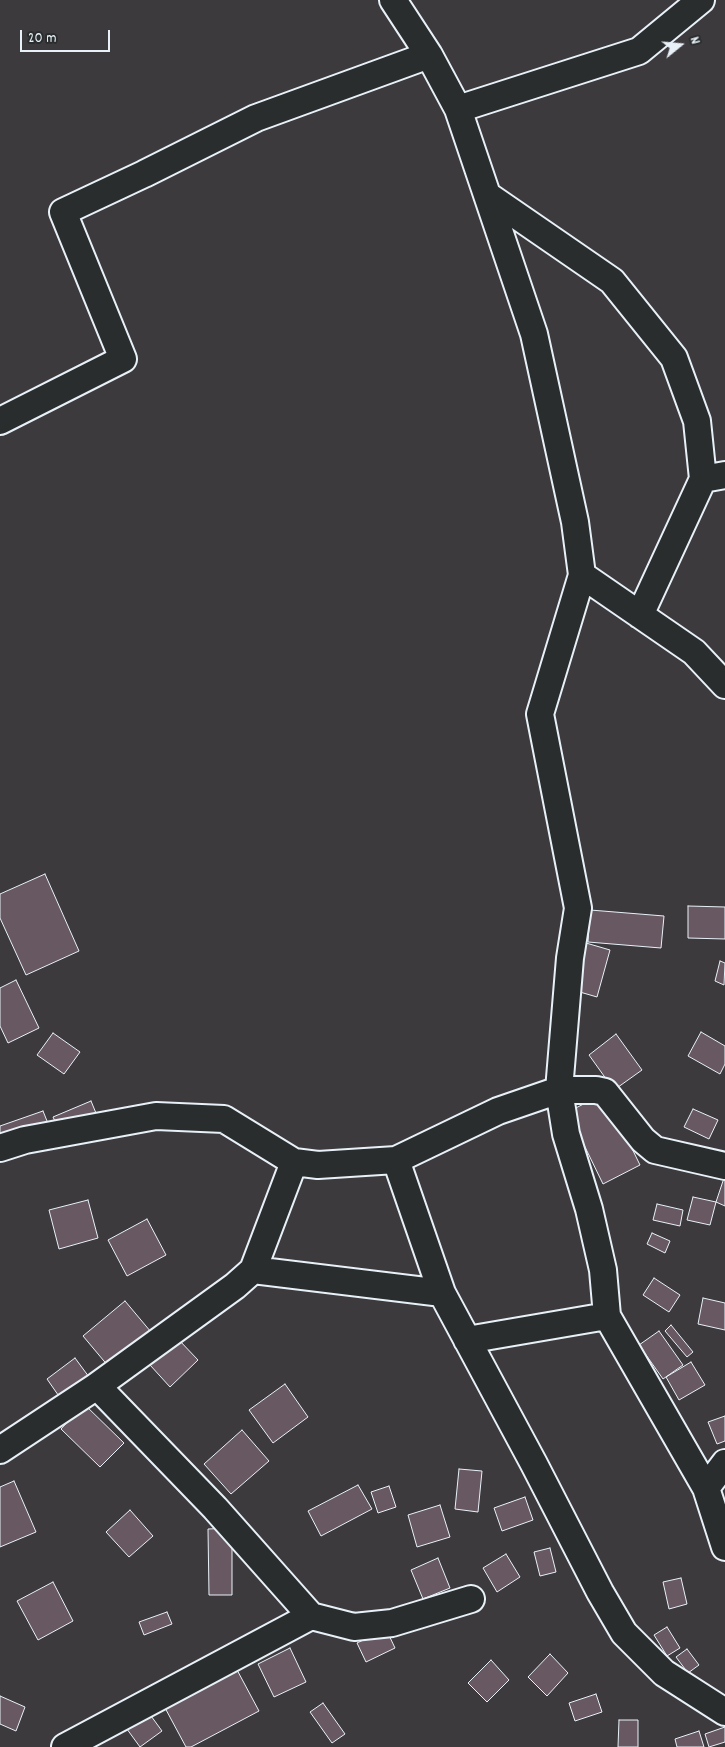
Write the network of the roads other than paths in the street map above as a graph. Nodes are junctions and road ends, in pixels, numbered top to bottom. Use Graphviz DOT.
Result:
graph roads {
  1 [pos="393,0"];
  2 [pos="701,0"];
  3 [pos="429,55"];
  4 [pos="458,109"];
  5 [pos="487,195"];
  6 [pos="0,421"];
  7 [pos="714,477"];
  8 [pos="582,575"];
  9 [pos="640,615"];
  10 [pos="725,685"];
  11 [pos="559,1090"];
  12 [pos="0,1148"];
  13 [pos="396,1160"];
  14 [pos="294,1162"];
  15 [pos="725,1166"];
  16 [pos="254,1270"];
  17 [pos="442,1293"];
  18 [pos="607,1316"];
  19 [pos="467,1340"];
  20 [pos="97,1386"];
  21 [pos="0,1450"];
  22 [pos="725,1463"];
  23 [pos="706,1488"];
  24 [pos="725,1547"];
  25 [pos="471,1599"];
  26 [pos="311,1616"];
  27 [pos="725,1712"];
  28 [pos="65,1747"];
  1 -- 3 [label="street"];
  2 -- 4 [label="street"];
  3 -- 4 [label="street"];
  3 -- 6 [label="street"];
  4 -- 5 [label="street"];
  5 -- 7 [label="street"];
  5 -- 8 [label="street"];
  7 -- 9 [label="street"];
  8 -- 9 [label="street"];
  8 -- 11 [label="street"];
  9 -- 10 [label="street"];
  11 -- 13 [label="street"];
  11 -- 15 [label="street"];
  11 -- 18 [label="street"];
  12 -- 14 [label="street"];
  13 -- 14 [label="street"];
  13 -- 17 [label="street"];
  14 -- 16 [label="street"];
  16 -- 17 [label="street"];
  16 -- 20 [label="street"];
  17 -- 19 [label="street"];
  18 -- 19 [label="street"];
  18 -- 23 [label="street"];
  19 -- 27 [label="street"];
  20 -- 21 [label="street"];
  20 -- 26 [label="street"];
  22 -- 23 [label="street"];
  23 -- 24 [label="street"];
  25 -- 26 [label="street"];
  26 -- 28 [label="street"];
}
